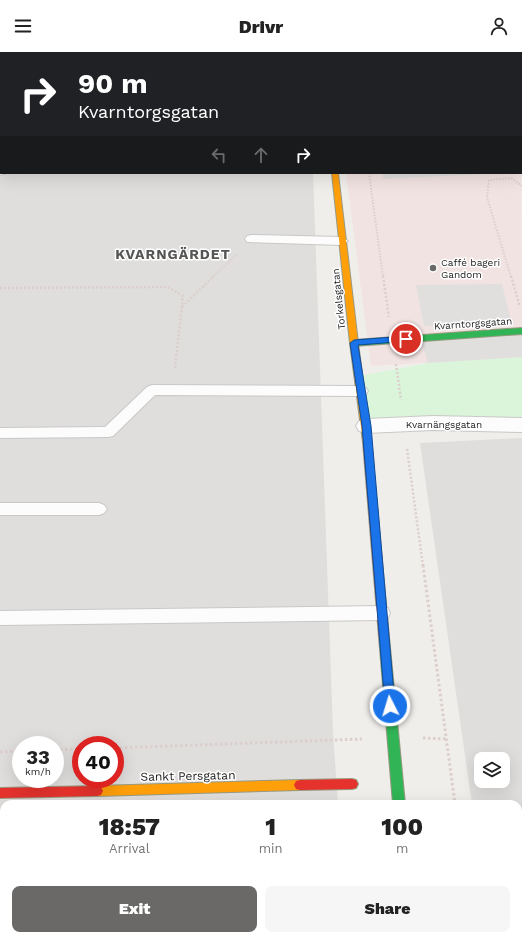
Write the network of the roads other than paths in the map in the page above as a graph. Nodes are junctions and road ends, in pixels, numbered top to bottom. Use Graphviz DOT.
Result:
graph roads {
  1 [pos="335,174"];
  2 [pos="251,239"];
  3 [pos="342,241"];
  4 [pos="522,331"];
  5 [pos="354,343"];
  6 [pos="361,391"];
  7 [pos="522,425"];
  8 [pos="366,426"];
  9 [pos="0,432"];
  10 [pos="0,509"];
  11 [pos="99,509"];
  12 [pos="382,613"];
  13 [pos="0,618"];
  14 [pos="352,784"];
  15 [pos="0,793"];
  16 [pos="399,800"];
  1 -- 3 [label="street, Torkelsgatan"];
  2 -- 3 [label="lane"];
  3 -- 5 [label="street, Torkelsgatan"];
  4 -- 5 [label="street, Kvarntorgsgatan"];
  5 -- 6 [label="street, Torkelsgatan"];
  6 -- 8 [label="street, Torkelsgatan"];
  6 -- 9 [label="lane"];
  7 -- 8 [label="street, Kvarnängsgatan"];
  8 -- 12 [label="street, Torkelsgatan"];
  10 -- 11 [label="lane"];
  12 -- 13 [label="lane"];
  12 -- 16 [label="street, Torkelsgatan"];
  14 -- 15 [label="street, Sankt Persgatan"];
}
